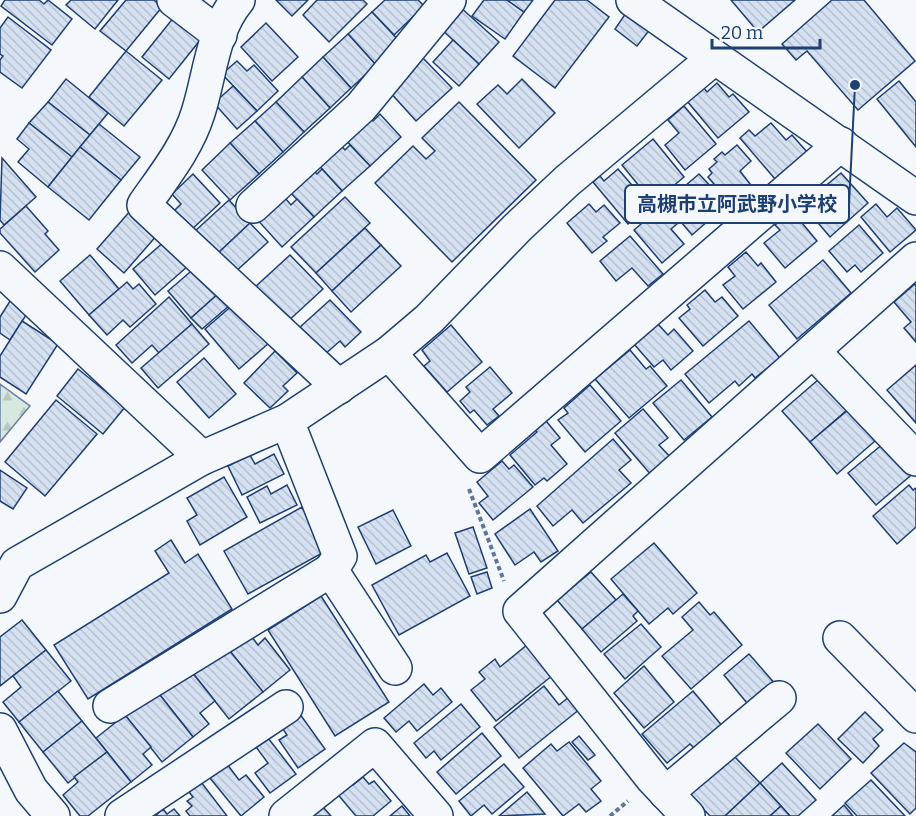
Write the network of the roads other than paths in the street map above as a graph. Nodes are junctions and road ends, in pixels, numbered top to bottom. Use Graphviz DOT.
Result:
graph roads {
  1 [pos="174,0"];
  2 [pos="238,0"];
  3 [pos="449,0"];
  4 [pos="633,0"];
  5 [pos="220,35"];
  6 [pos="714,58"];
  7 [pos="841,144"];
  8 [pos="916,198"];
  9 [pos="253,206"];
  10 [pos="916,259"];
  11 [pos="0,268"];
  12 [pos="813,351"];
  13 [pos="389,353"];
  14 [pos="339,387"];
  15 [pos="287,421"];
  16 [pos="202,458"];
  17 [pos="916,459"];
  18 [pos="8,558"];
  19 [pos="331,570"];
  20 [pos="0,596"];
  21 [pos="840,638"];
  22 [pos="395,668"];
  23 [pos="779,698"];
  24 [pos="110,706"];
  25 [pos="286,707"];
  26 [pos="916,716"];
  27 [pos="0,730"];
  28 [pos="677,804"];
  29 [pos="53,816"];
  30 [pos="122,816"];
  31 [pos="286,816"];
  32 [pos="436,816"];
  1 -- 5 [label="street"];
  2 -- 5 [label="street"];
  3 -- 9 [label="street"];
  4 -- 6 [label="street"];
  5 -- 14 [label="street"];
  6 -- 7 [label="street"];
  6 -- 13 [label="street"];
  7 -- 8 [label="street"];
  7 -- 13 [label="street"];
  10 -- 12 [label="street"];
  11 -- 16 [label="street"];
  12 -- 17 [label="street"];
  12 -- 28 [label="street"];
  13 -- 14 [label="street"];
  14 -- 15 [label="street"];
  15 -- 16 [label="street"];
  15 -- 19 [label="street"];
  16 -- 18 [label="street"];
  18 -- 20 [label="street"];
  19 -- 22 [label="street"];
  19 -- 24 [label="street"];
  21 -- 26 [label="street"];
  23 -- 28 [label="street"];
  25 -- 30 [label="street"];
  27 -- 29 [label="street"];
  31 -- 32 [label="street"];
}
